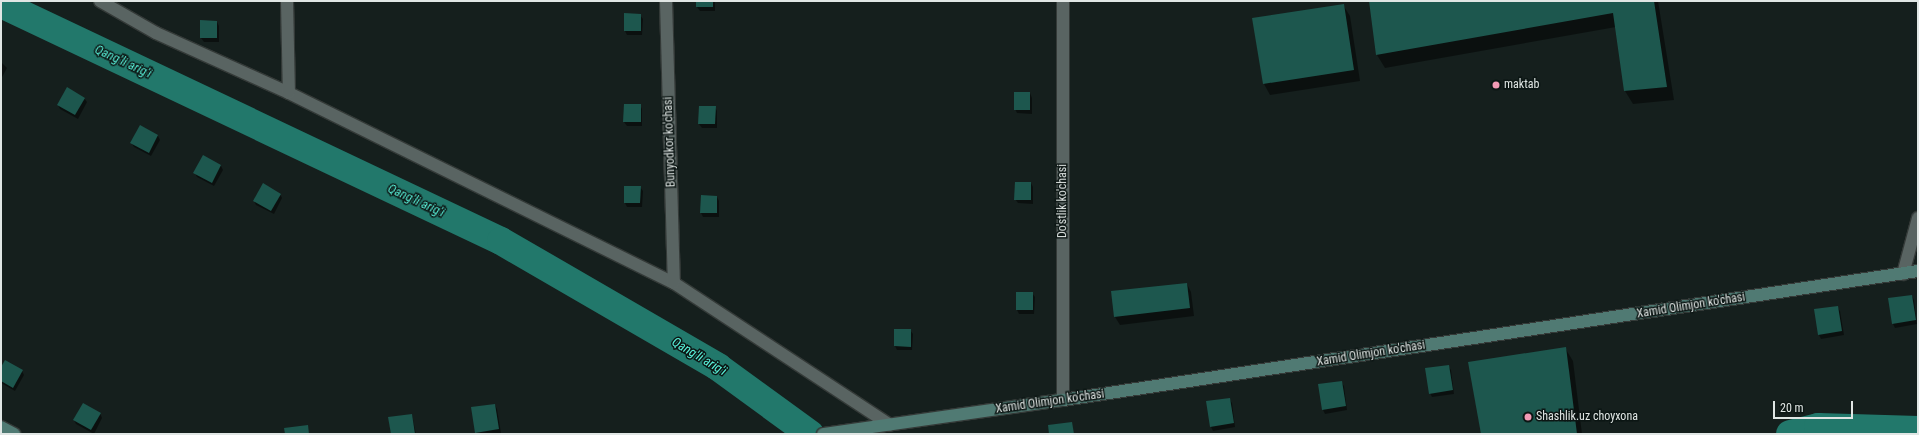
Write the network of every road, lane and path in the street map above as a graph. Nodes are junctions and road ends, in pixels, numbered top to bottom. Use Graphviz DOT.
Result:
graph roads {
  1 [pos="100,1"];
  2 [pos="287,1"];
  3 [pos="666,1"];
  4 [pos="1063,1"];
  5 [pos="289,94"];
  6 [pos="1918,218"];
  7 [pos="1918,272"];
  8 [pos="1903,274"];
  9 [pos="674,283"];
  10 [pos="1063,400"];
  11 [pos="890,425"];
  12 [pos="1,427"];
  13 [pos="14,434"];
  14 [pos="823,434"];
  1 -- 5 [label="street"];
  2 -- 5 [label="street"];
  3 -- 9 [label="street, Bunyodkor ko'chasi"];
  4 -- 10 [label="street, Do'stlik ko'chasi"];
  5 -- 9 [label="street"];
  6 -- 8 [label="street"];
  7 -- 8 [label="main road, Xamid Olimjon ko'chasi"];
  8 -- 10 [label="main road, Xamid Olimjon ko'chasi"];
  9 -- 11 [label="street"];
  10 -- 11 [label="main road, Xamid Olimjon ko'chasi"];
  11 -- 14 [label="main road, Xamid Olimjon ko'chasi"];
  12 -- 13 [label="main road"];
}
